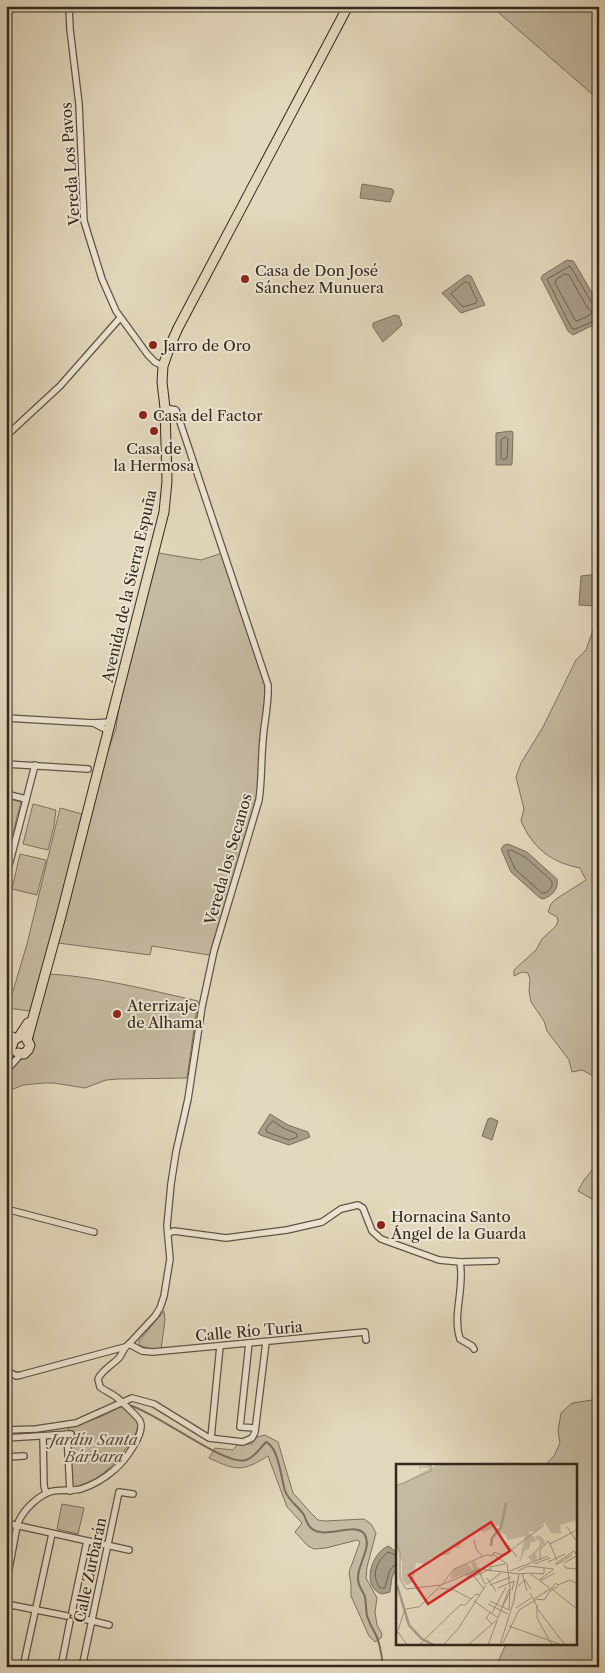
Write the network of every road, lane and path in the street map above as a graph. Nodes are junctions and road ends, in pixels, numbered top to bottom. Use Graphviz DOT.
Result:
graph roads {
  1 [pos="69,6"];
  2 [pos="348,6"];
  3 [pos="120,318"];
  4 [pos="159,364"];
  5 [pos="165,408"];
  6 [pos="6,436"];
  7 [pos="6,718"];
  8 [pos="110,726"];
  9 [pos="6,764"];
  10 [pos="35,765"];
  11 [pos="88,769"];
  12 [pos="6,794"];
  13 [pos="26,799"];
  14 [pos="6,846"];
  15 [pos="14,848"];
  16 [pos="6,877"];
  17 [pos="6,1033"];
  18 [pos="17,1044"];
  19 [pos="6,1062"];
  20 [pos="6,1067"];
  21 [pos="6,1071"];
  22 [pos="6,1209"];
  23 [pos="94,1232"];
  24 [pos="169,1233"];
  25 [pos="496,1261"];
  26 [pos="460,1262"];
  27 [pos="366,1340"];
  28 [pos="266,1342"];
  29 [pos="249,1343"];
  30 [pos="127,1346"];
  31 [pos="220,1346"];
  32 [pos="474,1350"];
  33 [pos="6,1370"];
  34 [pos="121,1402"];
  35 [pos="255,1428"];
  36 [pos="6,1430"];
  37 [pos="43,1436"];
  38 [pos="6,1438"];
  39 [pos="211,1438"];
  40 [pos="24,1456"];
  41 [pos="6,1457"];
  42 [pos="70,1491"];
  43 [pos="46,1493"];
  44 [pos="133,1494"];
  45 [pos="6,1523"];
  46 [pos="17,1526"];
  47 [pos="52,1534"];
  48 [pos="87,1541"];
  49 [pos="108,1546"];
  50 [pos="129,1550"];
  51 [pos="8,1567"];
  52 [pos="6,1585"];
  53 [pos="6,1604"];
  54 [pos="36,1609"];
  55 [pos="71,1617"];
  56 [pos="92,1621"];
  57 [pos="109,1625"];
  58 [pos="23,1667"];
  59 [pos="61,1667"];
  60 [pos="82,1667"];
  1 -- 3 [label="street, Vereda Los Pavos"];
  2 -- 4 [label="main road, Avenida de la Sierra Espuña"];
  3 -- 4 [label="street, Vereda Los Pavos"];
  3 -- 6 [label="street"];
  4 -- 5 [label="main road, Avenida de la Sierra Espuña"];
  5 -- 8 [label="main road, Avenida de la Sierra Espuña"];
  5 -- 24 [label="street, Vereda los Secanos"];
  7 -- 8 [label="street"];
  8 -- 18 [label="main road, Avenida de la Sierra Espuña"];
  9 -- 10 [label="street"];
  10 -- 11 [label="street"];
  10 -- 13 [label="street"];
  12 -- 13 [label="street"];
  13 -- 15 [label="street"];
  14 -- 15 [label="street"];
  15 -- 16 [label="street"];
  17 -- 18 [label="street"];
  18 -- 19 [label="main road, Avenida de la Sierra Espuña"];
  18 -- 20 [label="main road, Avenida de la Sierra Espuña"];
  18 -- 21 [label="street"];
  22 -- 23 [label="street"];
  24 -- 26 [label="street"];
  24 -- 30 [label="street"];
  25 -- 26 [label="street"];
  26 -- 32 [label="street"];
  27 -- 28 [label="street, Calle Río Turia"];
  28 -- 29 [label="street, Calle Río Turia"];
  28 -- 35 [label="street"];
  29 -- 31 [label="street, Calle Río Turia"];
  29 -- 35 [label="street"];
  30 -- 31 [label="street, Calle Río Turia"];
  30 -- 33 [label="street"];
  30 -- 34 [label="street"];
  31 -- 39 [label="street"];
  34 -- 36 [label="street"];
  34 -- 39 [label="street"];
  34 -- 42 [label="street"];
  35 -- 39 [label="street"];
  37 -- 38 [label="street"];
  37 -- 42 [label="street"];
  37 -- 43 [label="street"];
  40 -- 41 [label="street"];
  42 -- 43 [label="street"];
  43 -- 46 [label="street"];
  44 -- 49 [label="street, Calle Zurbarán"];
  45 -- 46 [label="street"];
  46 -- 47 [label="street"];
  46 -- 51 [label="street"];
  47 -- 48 [label="street"];
  47 -- 54 [label="street"];
  48 -- 49 [label="street"];
  48 -- 55 [label="street"];
  49 -- 50 [label="street"];
  49 -- 56 [label="street, Calle Zurbarán"];
  51 -- 52 [label="street"];
  53 -- 54 [label="street"];
  54 -- 55 [label="street"];
  54 -- 58 [label="street"];
  55 -- 56 [label="street"];
  55 -- 59 [label="street"];
  56 -- 57 [label="street"];
  56 -- 60 [label="street, Calle Zurbarán"];
}
